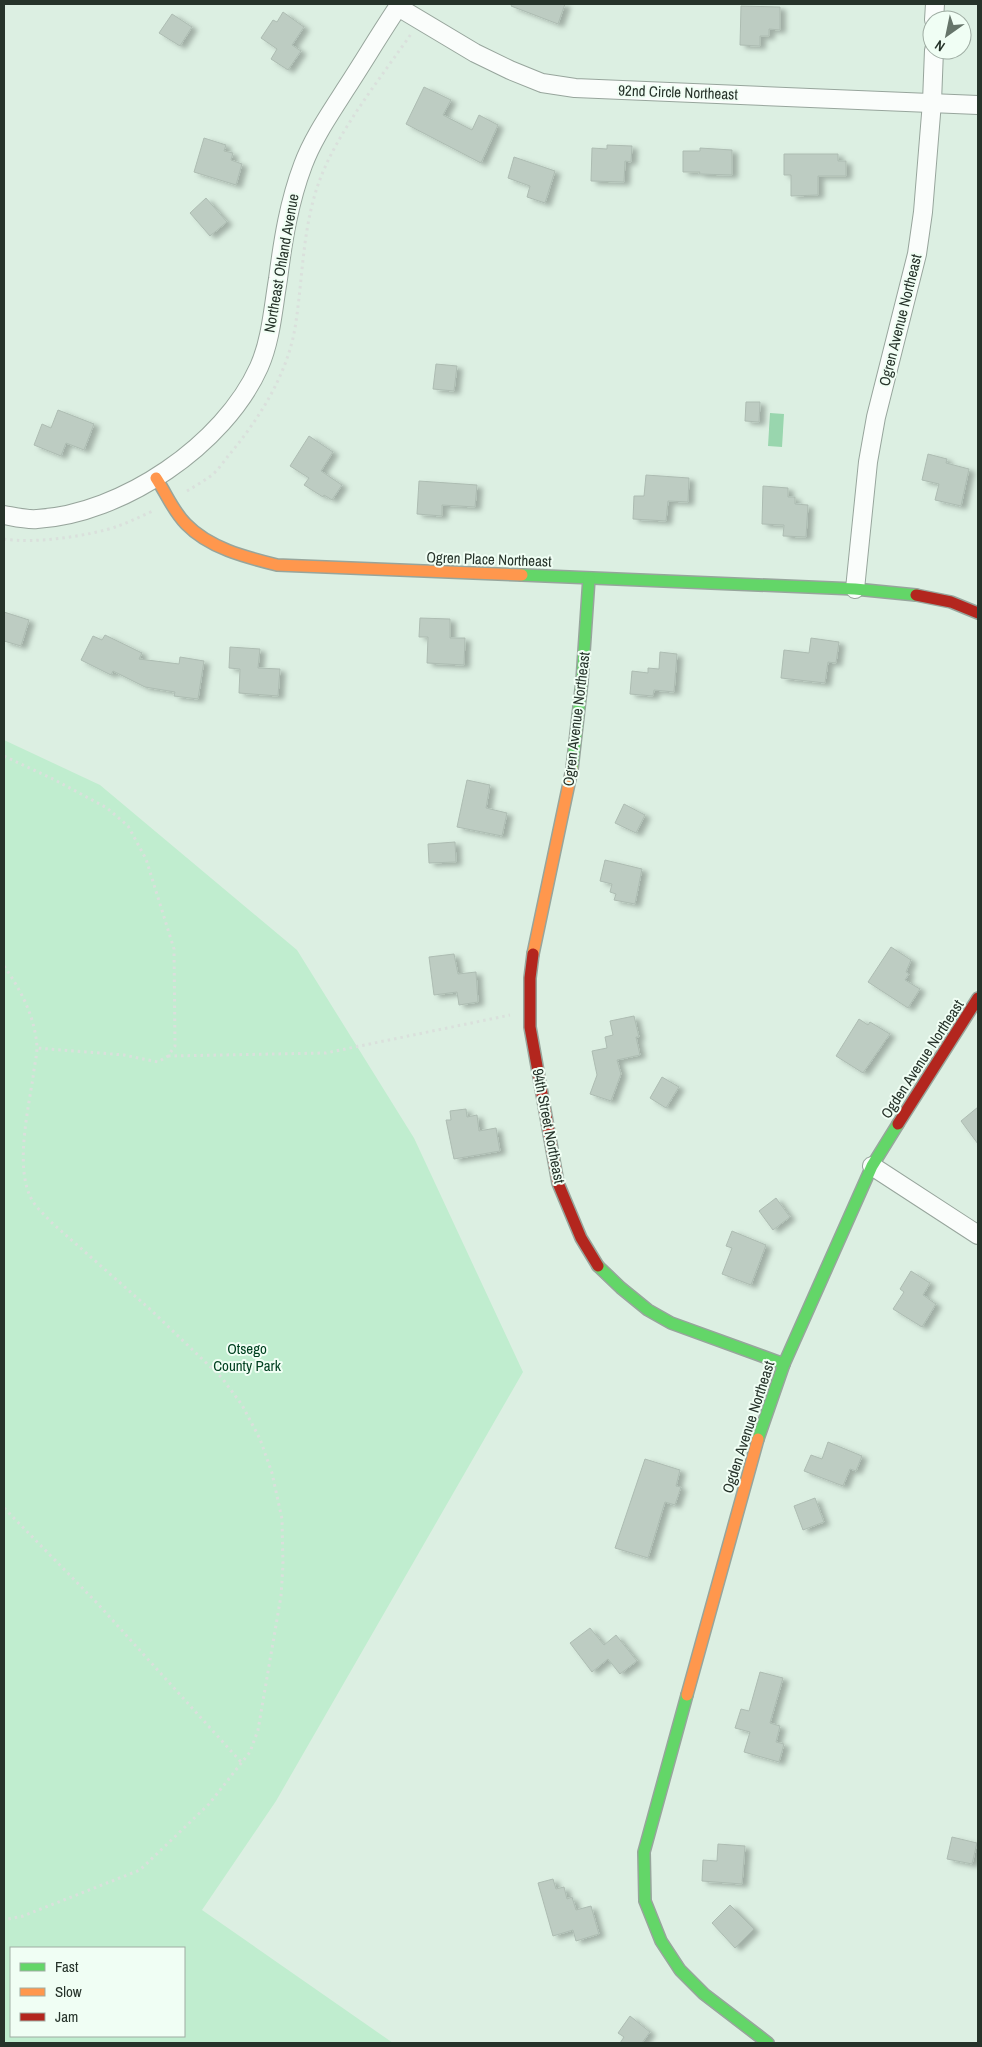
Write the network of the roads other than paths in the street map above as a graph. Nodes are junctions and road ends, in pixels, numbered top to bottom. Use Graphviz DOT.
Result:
graph roads {
  1 [pos="399,5"];
  2 [pos="934,60"];
  3 [pos="932,102"];
  4 [pos="978,105"];
  5 [pos="156,478"];
  6 [pos="4,515"];
  7 [pos="589,578"];
  8 [pos="855,589"];
  9 [pos="978,613"];
  10 [pos="552,858"];
  11 [pos="978,998"];
  12 [pos="872,1166"];
  13 [pos="978,1235"];
  14 [pos="784,1364"];
  15 [pos="768,2043"];
  1 -- 3 [label="street, 92nd Circle Northeast"];
  1 -- 5 [label="street, Northeast Ohland Avenue"];
  2 -- 3 [label="street, Ogren Avenue Northeast"];
  3 -- 4 [label="street, 92nd Circle Northeast"];
  3 -- 8 [label="street, Ogren Avenue Northeast"];
  5 -- 6 [label="street, Northeast Ohland Avenue"];
  5 -- 7 [label="street, Ogren Place Northeast"];
  7 -- 8 [label="street, Ogren Place Northeast"];
  7 -- 10 [label="street, Ogren Avenue Northeast"];
  8 -- 9 [label="street, Ogren Place Northeast"];
  10 -- 14 [label="street, 94th Street Northeast"];
  11 -- 12 [label="street, Ogden Avenue Northeast"];
  12 -- 13 [label="street"];
  12 -- 14 [label="street, Ogden Avenue Northeast"];
  14 -- 15 [label="street, Ogden Avenue Northeast"];
}
